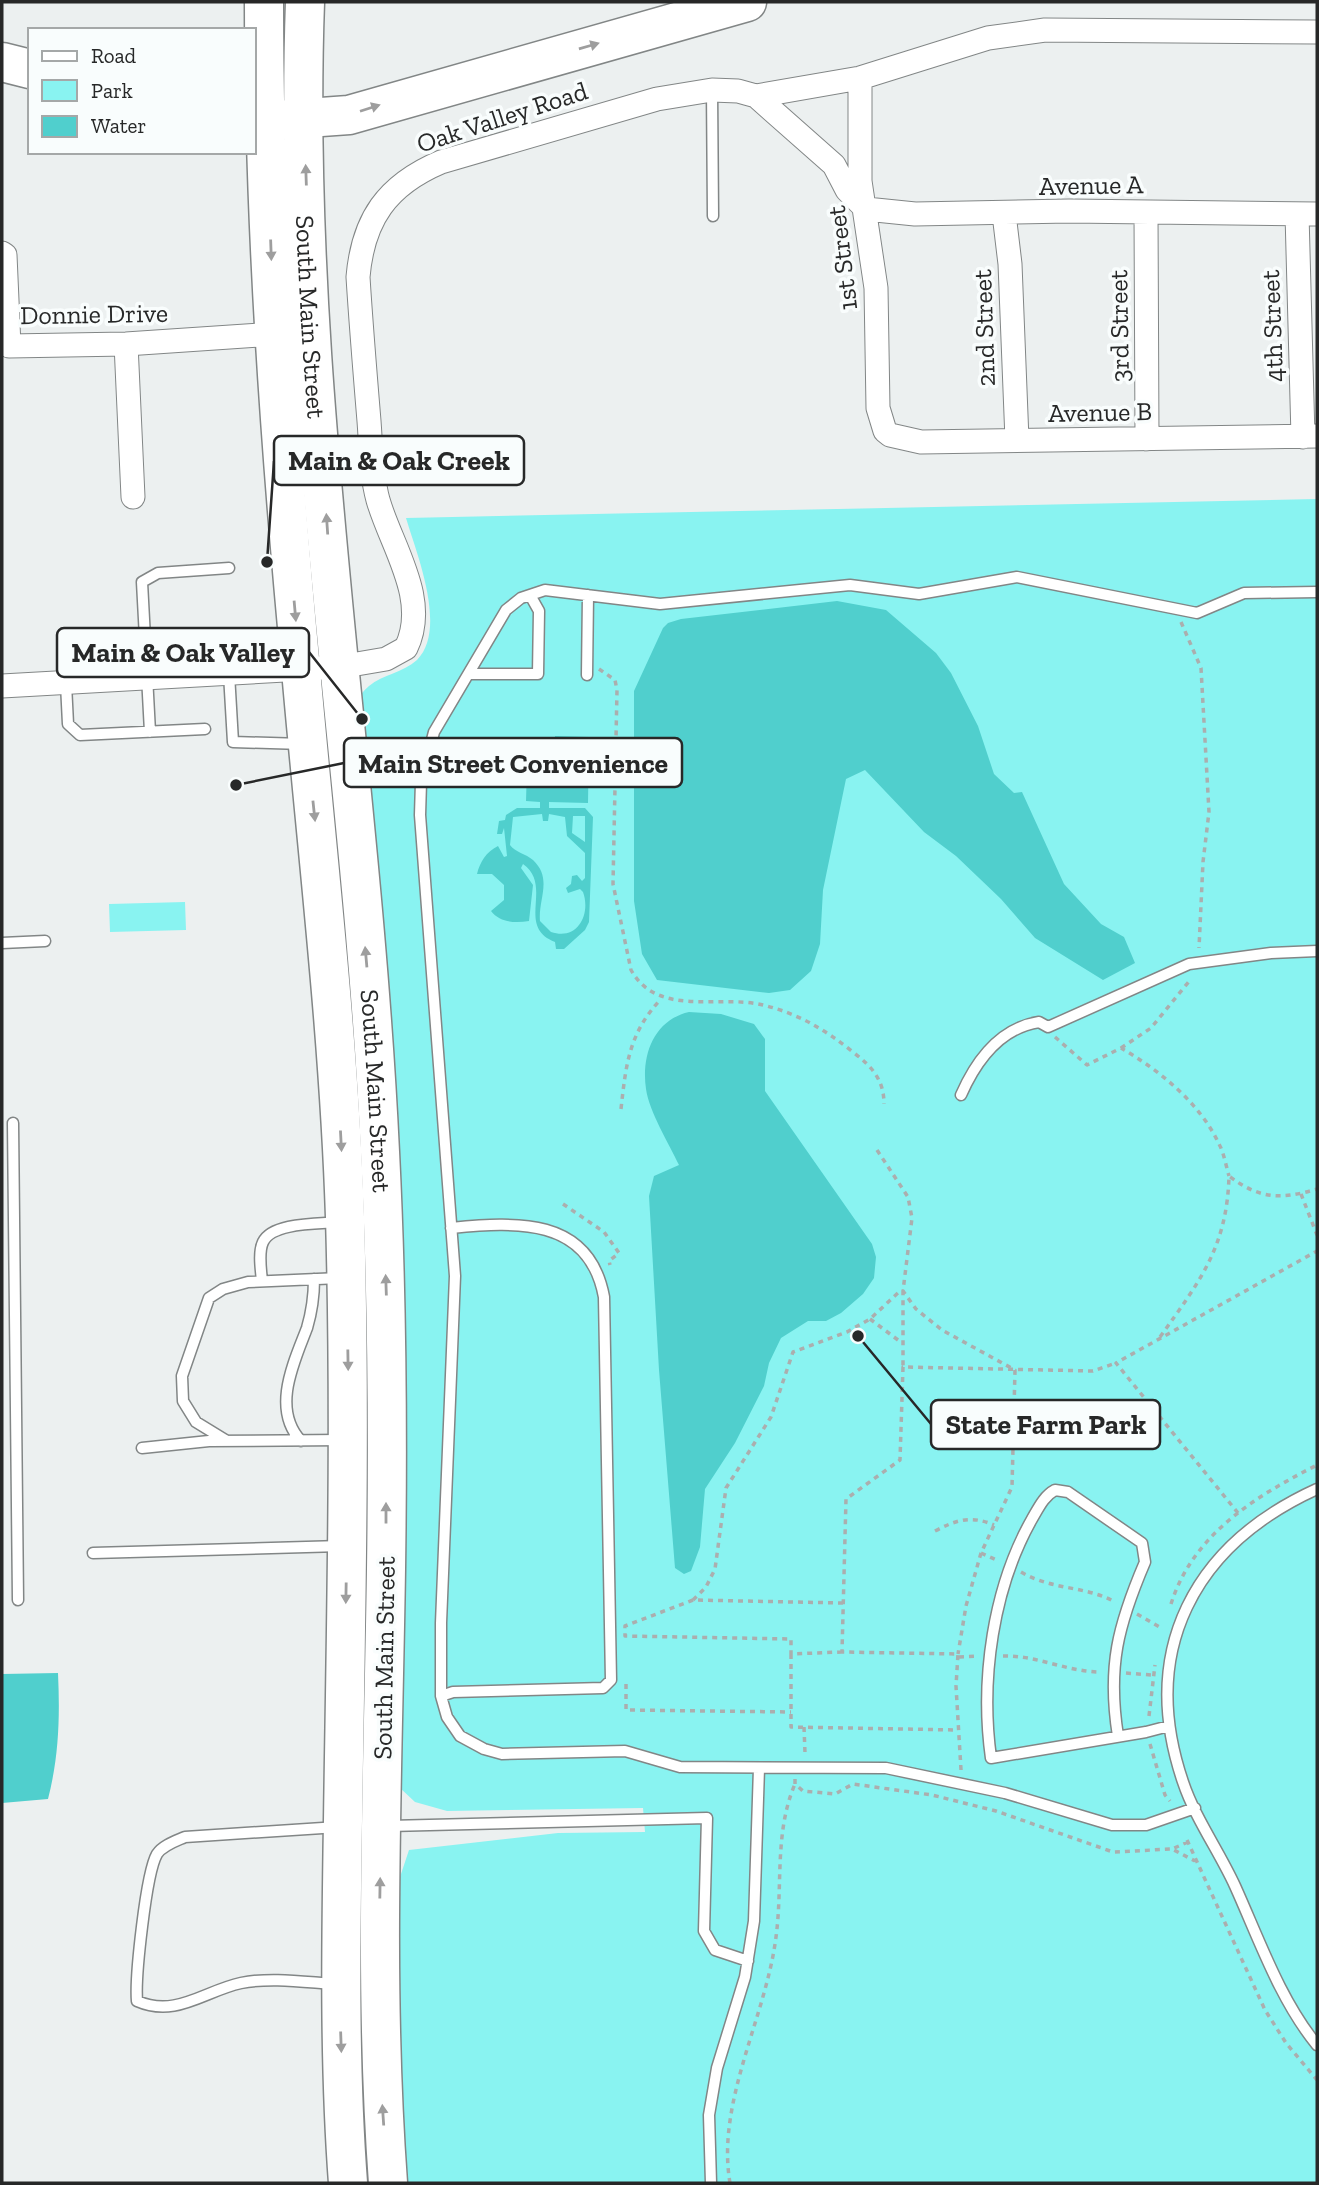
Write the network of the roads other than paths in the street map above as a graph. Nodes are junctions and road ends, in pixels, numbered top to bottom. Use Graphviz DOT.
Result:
graph roads {
  1 [pos="264,2"];
  2 [pos="305,2"];
  3 [pos="747,2"];
  4 [pos="1317,32"];
  5 [pos="2,62"];
  6 [pos="28,68"];
  7 [pos="860,78"];
  8 [pos="712,90"];
  9 [pos="756,96"];
  10 [pos="303,120"];
  11 [pos="259,144"];
  12 [pos="866,209"];
  13 [pos="1146,212"];
  14 [pos="1004,214"];
  15 [pos="1307,214"];
  16 [pos="713,216"];
  17 [pos="2,253"];
  18 [pos="274,334"];
  19 [pos="126,344"];
  20 [pos="885,431"];
  21 [pos="1310,437"];
  22 [pos="1147,439"];
  23 [pos="1017,440"];
  24 [pos="133,497"];
  25 [pos="229,568"];
  26 [pos="1317,592"];
  27 [pos="530,595"];
  28 [pos="588,595"];
  29 [pos="339,667"];
  30 [pos="301,670"];
  31 [pos="587,670"];
  32 [pos="229,674"];
  33 [pos="470,674"];
  34 [pos="147,679"];
  35 [pos="66,684"];
  36 [pos="2,685"];
  37 [pos="205,729"];
  38 [pos="150,732"];
  39 [pos="308,744"];
  40 [pos="45,941"];
  41 [pos="2,943"];
  42 [pos="1317,951"];
  43 [pos="961,1095"];
  44 [pos="13,1124"];
  45 [pos="383,1217"];
  46 [pos="345,1220"];
  47 [pos="451,1228"];
  48 [pos="330,1278"];
  49 [pos="262,1281"];
  50 [pos="348,1440"];
  51 [pos="227,1441"];
  52 [pos="301,1441"];
  53 [pos="142,1448"];
  54 [pos="16,1454"];
  55 [pos="2,1457"];
  56 [pos="1317,1489"];
  57 [pos="347,1545"];
  58 [pos="93,1553"];
  59 [pos="18,1600"];
  60 [pos="441,1696"];
  61 [pos="1169,1726"];
  62 [pos="1118,1736"];
  63 [pos="759,1768"];
  64 [pos="1195,1808"];
  65 [pos="362,1826"];
  66 [pos="748,1961"];
  67 [pos="340,1985"];
  68 [pos="1317,2045"];
  69 [pos="348,2183"];
  70 [pos="388,2183"];
  71 [pos="711,2183"];
  1 -- 11 [label="highway, South Main Street"];
  2 -- 10 [label="highway, South Main Street"];
  10 -- 3 [label="highway, one-way"];
  4 -- 7 [label="street, Oak Valley Road"];
  5 -- 6 [label="highway"];
  7 -- 9 [label="street, Oak Valley Road"];
  7 -- 12 [label="street, 1st Street"];
  8 -- 9 [label="street, Oak Valley Road"];
  8 -- 16 [label="lane"];
  8 -- 29 [label="street, Oak Valley Road"];
  9 -- 12 [label="street"];
  10 -- 11 [label="highway"];
  29 -- 10 [label="highway, South Main Street, one-way"];
  11 -- 18 [label="highway, South Main Street, one-way"];
  12 -- 14 [label="street, Avenue A"];
  12 -- 20 [label="street, 1st Street"];
  13 -- 14 [label="street, Avenue A"];
  13 -- 15 [label="street, Avenue A"];
  13 -- 22 [label="street, 3rd Street"];
  14 -- 23 [label="street, 2nd Street"];
  15 -- 21 [label="street, 4th Street"];
  17 -- 19 [label="street, Donnie Drive"];
  18 -- 19 [label="street, Donnie Drive"];
  18 -- 30 [label="highway, South Main Street, one-way"];
  19 -- 24 [label="street"];
  20 -- 23 [label="street, Avenue B"];
  21 -- 22 [label="street, Avenue B"];
  22 -- 23 [label="street, Avenue B"];
  25 -- 34 [label="lane"];
  26 -- 28 [label="lane"];
  27 -- 28 [label="lane"];
  27 -- 33 [label="lane"];
  27 -- 33 [label="lane"];
  28 -- 31 [label="lane"];
  29 -- 30 [label="street, Oak Valley Road"];
  45 -- 29 [label="highway, South Main Street, one-way"];
  30 -- 32 [label="street, Oak Valley Road"];
  30 -- 39 [label="highway, South Main Street"];
  32 -- 34 [label="street, Oak Valley Road"];
  32 -- 39 [label="lane"];
  33 -- 47 [label="lane"];
  34 -- 35 [label="street, Oak Valley Road"];
  34 -- 38 [label="lane"];
  35 -- 36 [label="street, Oak Valley Road"];
  35 -- 38 [label="lane"];
  37 -- 38 [label="lane"];
  39 -- 46 [label="highway, South Main Street, one-way"];
  40 -- 41 [label="lane"];
  42 -- 43 [label="lane"];
  44 -- 54 [label="lane"];
  45 -- 46 [label="highway"];
  65 -- 45 [label="highway, South Main Street, one-way"];
  46 -- 48 [label="highway, South Main Street"];
  46 -- 49 [label="lane"];
  47 -- 60 [label="lane"];
  47 -- 60 [label="lane"];
  48 -- 49 [label="lane"];
  48 -- 50 [label="highway, South Main Street, one-way"];
  48 -- 52 [label="lane"];
  49 -- 51 [label="lane"];
  50 -- 52 [label="lane"];
  50 -- 57 [label="highway, South Main Street"];
  51 -- 52 [label="lane"];
  51 -- 53 [label="lane"];
  54 -- 55 [label="lane"];
  54 -- 59 [label="lane"];
  56 -- 61 [label="lane"];
  57 -- 58 [label="lane"];
  57 -- 65 [label="highway, South Main Street, one-way"];
  60 -- 63 [label="lane"];
  61 -- 62 [label="lane"];
  61 -- 64 [label="lane"];
  62 -- 62 [label="lane"];
  63 -- 64 [label="lane"];
  63 -- 66 [label="lane"];
  64 -- 68 [label="lane"];
  65 -- 66 [label="lane"];
  65 -- 67 [label="highway, South Main Street"];
  65 -- 67 [label="lane"];
  70 -- 65 [label="highway, South Main Street, one-way"];
  66 -- 71 [label="lane"];
  67 -- 69 [label="highway, South Main Street, one-way"];
}
